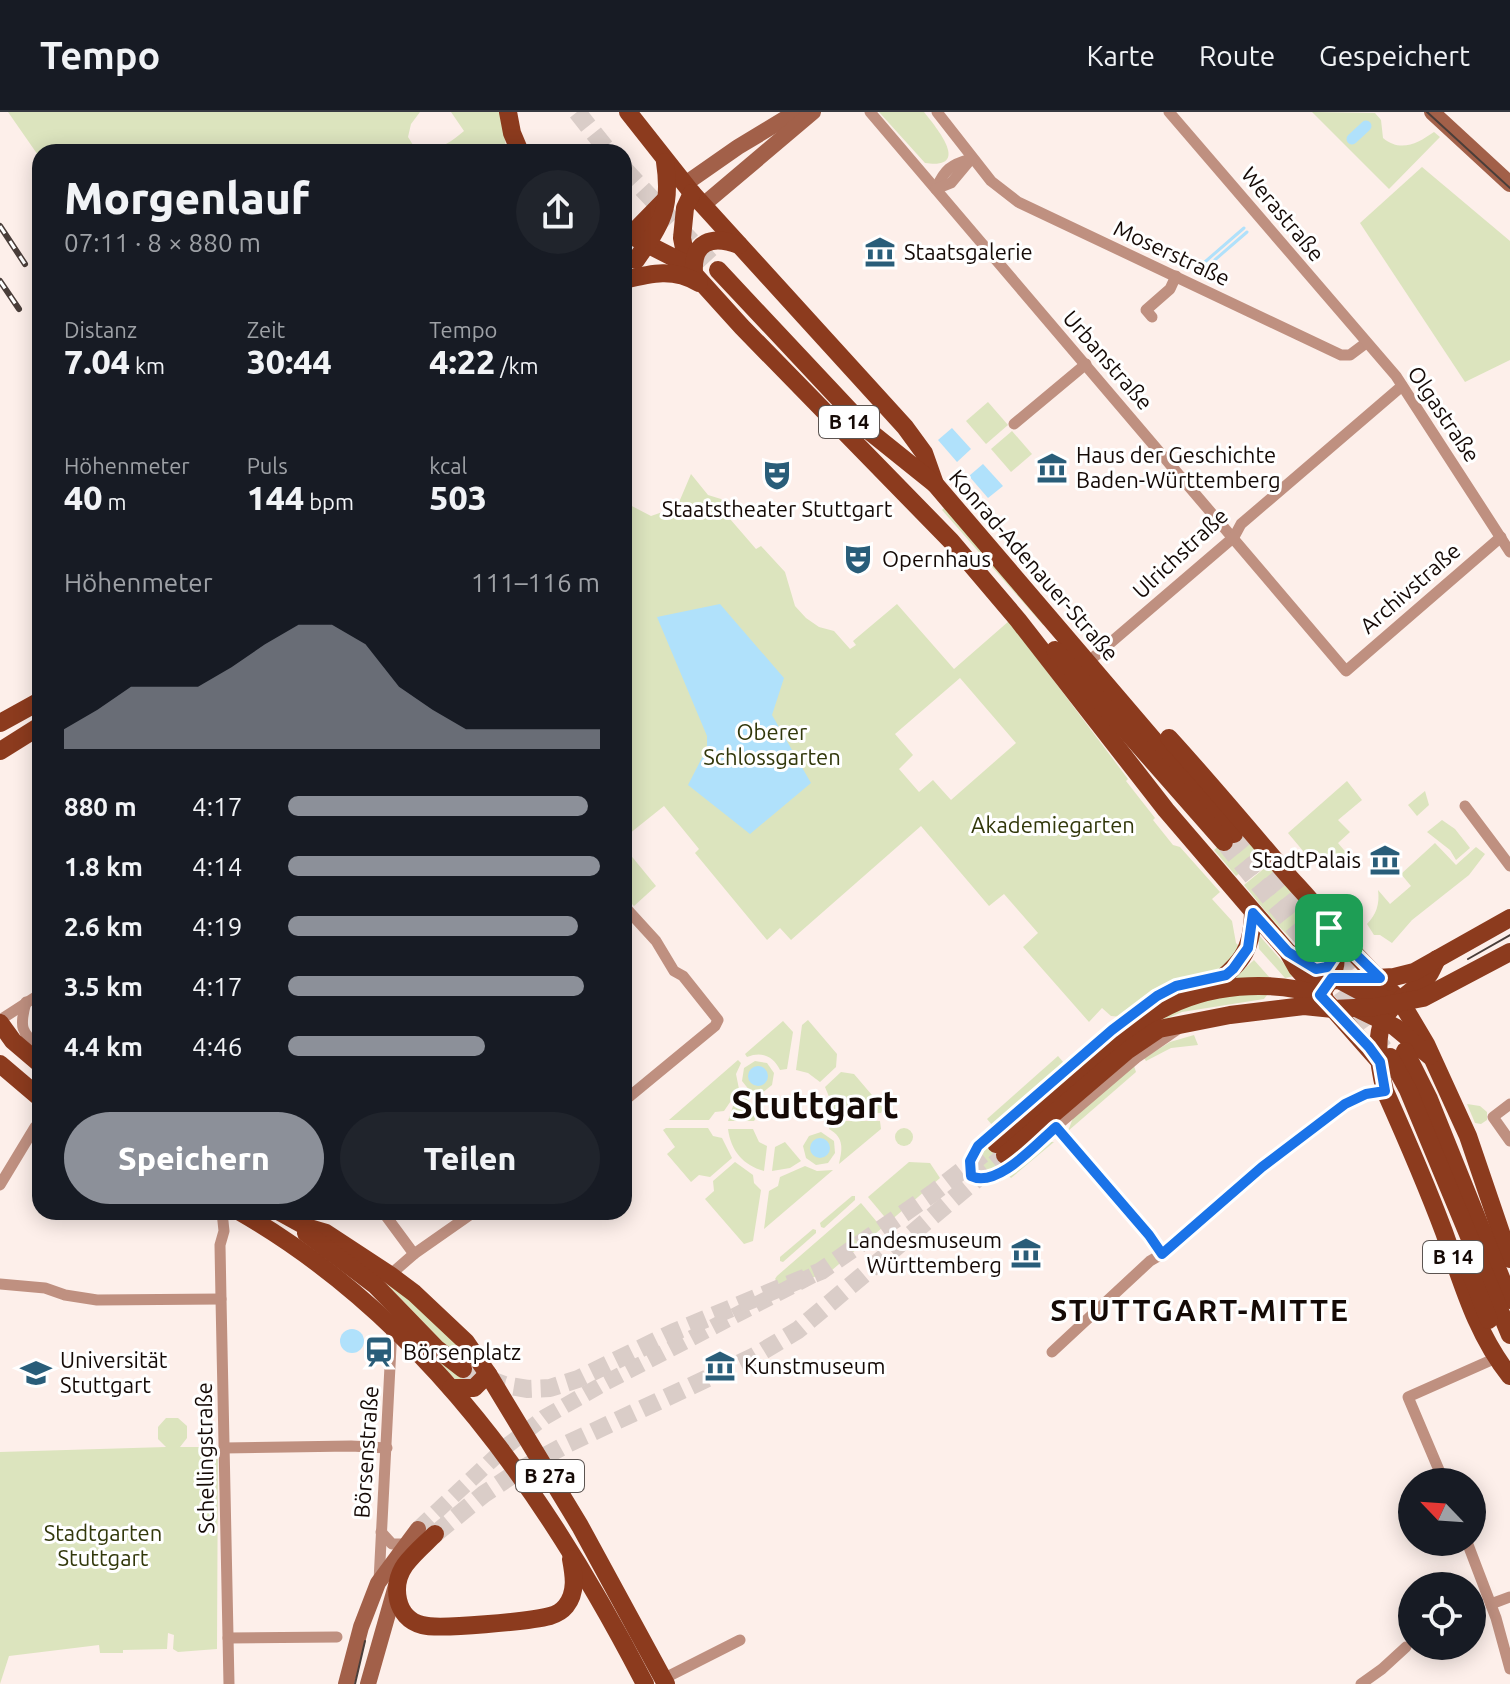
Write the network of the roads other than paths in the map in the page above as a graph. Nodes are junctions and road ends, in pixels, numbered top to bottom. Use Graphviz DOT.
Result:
graph roads {
  1 [pos="508,112"];
  2 [pos="628,112"];
  3 [pos="796,112"];
  4 [pos="813,112"];
  5 [pos="870,112"];
  6 [pos="937,112"];
  7 [pos="1169,112"];
  8 [pos="1432,112"];
  9 [pos="517,144"];
  10 [pos="971,159"];
  11 [pos="665,162"];
  12 [pos="701,173"];
  13 [pos="1510,184"];
  14 [pos="936,189"];
  15 [pos="662,207"];
  16 [pos="696,207"];
  17 [pos="636,241"];
  18 [pos="739,245"];
  19 [pos="704,275"];
  20 [pos="1176,276"];
  21 [pos="632,278"];
  22 [pos="1152,317"];
  23 [pos="1366,343"];
  24 [pos="1086,364"];
  25 [pos="1402,386"];
  26 [pos="1014,424"];
  27 [pos="935,484"];
  28 [pos="1234,537"];
  29 [pos="1501,537"];
  30 [pos="1510,552"];
  31 [pos="1024,620"];
  32 [pos="1051,623"];
  33 [pos="1095,656"];
  34 [pos="1346,671"];
  35 [pos="32,705"];
  36 [pos="0,723"];
  37 [pos="32,733"];
  38 [pos="0,751"];
  39 [pos="1465,806"];
  40 [pos="1510,866"];
  41 [pos="1253,913"];
  42 [pos="632,915"];
  43 [pos="1510,918"];
  44 [pos="1329,928"];
  45 [pos="1510,952"];
  46 [pos="1445,955"];
  47 [pos="1226,975"];
  48 [pos="1464,977"];
  49 [pos="1380,978"];
  50 [pos="1277,987"];
  51 [pos="1319,990"];
  52 [pos="1205,992"];
  53 [pos="32,999"];
  54 [pos="26,1002"];
  55 [pos="1176,1002"];
  56 [pos="1401,1002"];
  57 [pos="1145,1007"];
  58 [pos="1355,1008"];
  59 [pos="1272,1010"];
  60 [pos="1383,1021"];
  61 [pos="0,1022"];
  62 [pos="1187,1022"];
  63 [pos="32,1041"];
  64 [pos="1405,1054"];
  65 [pos="32,1057"];
  66 [pos="0,1064"];
  67 [pos="32,1087"];
  68 [pos="1385,1091"];
  69 [pos="632,1094"];
  70 [pos="1510,1104"];
  71 [pos="1056,1127"];
  72 [pos="32,1133"];
  73 [pos="1510,1141"];
  74 [pos="0,1185"];
  75 [pos="1450,1190"];
  76 [pos="223,1220"];
  77 [pos="241,1220"];
  78 [pos="253,1220"];
  79 [pos="291,1220"];
  80 [pos="296,1220"];
  81 [pos="389,1220"];
  82 [pos="463,1220"];
  83 [pos="224,1231"];
  84 [pos="1485,1238"];
  85 [pos="414,1254"];
  86 [pos="1162,1254"];
  87 [pos="1510,1259"];
  88 [pos="1510,1270"];
  89 [pos="390,1275"];
  90 [pos="0,1284"];
  91 [pos="221,1299"];
  92 [pos="1510,1300"];
  93 [pos="392,1326"];
  94 [pos="1510,1335"];
  95 [pos="1052,1352"];
  96 [pos="1505,1368"];
  97 [pos="463,1369"];
  98 [pos="488,1374"];
  99 [pos="451,1388"];
  100 [pos="224,1448"];
  101 [pos="387,1448"];
  102 [pos="1438,1468"];
  103 [pos="426,1531"];
  104 [pos="381,1532"];
  105 [pos="405,1544"];
  106 [pos="570,1548"];
  107 [pos="1472,1556"];
  108 [pos="398,1577"];
  109 [pos="378,1583"];
  110 [pos="1510,1597"];
  111 [pos="1491,1604"];
  112 [pos="337,1637"];
  113 [pos="228,1638"];
  114 [pos="740,1640"];
  115 [pos="1398,1654"];
  116 [pos="1510,1669"];
  117 [pos="651,1682"];
  118 [pos="229,1684"];
  119 [pos="346,1684"];
  120 [pos="368,1684"];
  121 [pos="1361,1684"];
  1 -- 9 [label="main road"];
  2 -- 11 [label="main road"];
  3 -- 12 [label="main road"];
  4 -- 16 [label="main road"];
  5 -- 14 [label="street, Urbanstraße"];
  6 -- 10 [label="street, Moserstraße"];
  7 -- 23 [label="street, Werastraße"];
  8 -- 13 [label="main road"];
  10 -- 14 [label="street"];
  10 -- 20 [label="street, Moserstraße"];
  11 -- 12 [label="main road"];
  11 -- 15 [label="main road"];
  11 -- 16 [label="main road"];
  12 -- 16 [label="main road"];
  14 -- 24 [label="street, Urbanstraße"];
  15 -- 16 [label="main road"];
  15 -- 17 [label="main road"];
  16 -- 17 [label="main road"];
  16 -- 18 [label="main road"];
  16 -- 19 [label="main road"];
  17 -- 19 [label="main road"];
  18 -- 19 [label="main road"];
  18 -- 27 [label="main road"];
  19 -- 21 [label="main road"];
  19 -- 27 [label="main road, Konrad-Adenauer-Straße / B 14"];
  19 -- 31 [label="main road, Konrad-Adenauer-Straße / B 14"];
  20 -- 22 [label="street"];
  20 -- 23 [label="street, Moserstraße"];
  23 -- 25 [label="street, Olgastraße"];
  24 -- 26 [label="street"];
  24 -- 28 [label="street, Urbanstraße"];
  25 -- 28 [label="street, Ulrichstraße"];
  25 -- 29 [label="street, Olgastraße"];
  27 -- 32 [label="main road, Konrad-Adenauer-Straße / B 14"];
  28 -- 33 [label="street, Ulrichstraße"];
  28 -- 34 [label="street, Urbanstraße"];
  29 -- 30 [label="street, Olgastraße"];
  29 -- 34 [label="street, Archivstraße"];
  31 -- 32 [label="main road, Konrad-Adenauer-Straße / B 14"];
  31 -- 41 [label="main road"];
  32 -- 33 [label="main road, B 14"];
  33 -- 44 [label="main road, B 14"];
  35 -- 36 [label="main road"];
  37 -- 38 [label="main road"];
  39 -- 40 [label="street"];
  41 -- 47 [label="main road"];
  41 -- 51 [label="main road"];
  42 -- 69 [label="street"];
  43 -- 46 [label="main road"];
  44 -- 49 [label="main road, B 14"];
  44 -- 51 [label="main road, B 14"];
  45 -- 48 [label="main road"];
  46 -- 48 [label="main road"];
  46 -- 49 [label="main road"];
  46 -- 56 [label="main road"];
  47 -- 52 [label="main road"];
  47 -- 57 [label="street"];
  48 -- 56 [label="main road"];
  49 -- 51 [label="main road"];
  49 -- 56 [label="main road, B 14"];
  50 -- 51 [label="main road"];
  50 -- 52 [label="main road"];
  50 -- 59 [label="main road"];
  51 -- 56 [label="main road"];
  51 -- 58 [label="main road"];
  51 -- 59 [label="main road"];
  51 -- 64 [label="main road, B 14"];
  52 -- 55 [label="main road"];
  53 -- 54 [label="street"];
  54 -- 61 [label="street"];
  54 -- 63 [label="street"];
  55 -- 57 [label="street"];
  55 -- 62 [label="main road"];
  56 -- 58 [label="main road"];
  56 -- 60 [label="main road"];
  56 -- 64 [label="main road, B 14"];
  57 -- 71 [label="street"];
  58 -- 60 [label="main road"];
  59 -- 62 [label="main road"];
  60 -- 64 [label="main road, B 14"];
  60 -- 64 [label="main road"];
  61 -- 65 [label="main road"];
  62 -- 71 [label="street"];
  64 -- 68 [label="main road, B 14"];
  64 -- 75 [label="main road, B 14"];
  64 -- 84 [label="main road, B 14"];
  64 -- 87 [label="main road, B 14"];
  66 -- 67 [label="main road"];
  68 -- 86 [label="street"];
  68 -- 96 [label="main road, B 14"];
  70 -- 73 [label="street"];
  71 -- 86 [label="street"];
  72 -- 74 [label="street"];
  75 -- 94 [label="main road, B 14"];
  75 -- 96 [label="main road, B 14"];
  76 -- 83 [label="street, Schellingstraße"];
  77 -- 83 [label="street"];
  78 -- 93 [label="main road"];
  79 -- 97 [label="main road"];
  80 -- 89 [label="main road, B 27a"];
  81 -- 85 [label="street"];
  82 -- 85 [label="street"];
  83 -- 91 [label="street, Schellingstraße"];
  84 -- 88 [label="main road, B 14"];
  84 -- 92 [label="main road, B 14"];
  85 -- 89 [label="street"];
  86 -- 95 [label="street"];
  89 -- 98 [label="main road, B 27a"];
  90 -- 91 [label="street"];
  91 -- 100 [label="street, Schellingstraße"];
  93 -- 99 [label="main road"];
  93 -- 101 [label="street, Börsenstraße"];
  96 -- 102 [label="street"];
  98 -- 99 [label="main road"];
  98 -- 117 [label="main road, B 27a"];
  99 -- 106 [label="main road"];
  100 -- 101 [label="street"];
  100 -- 113 [label="street, Schellingstraße"];
  101 -- 104 [label="street, Börsenstraße"];
  103 -- 105 [label="main road"];
  103 -- 108 [label="main road"];
  104 -- 105 [label="street, Börsenstraße"];
  104 -- 109 [label="street, Börsenstraße"];
  105 -- 109 [label="main road"];
  106 -- 108 [label="main road"];
  106 -- 117 [label="main road"];
  107 -- 111 [label="street"];
  108 -- 120 [label="main road"];
  109 -- 119 [label="main road"];
  110 -- 111 [label="street"];
  111 -- 116 [label="street"];
  112 -- 113 [label="street"];
  113 -- 118 [label="street, Schellingstraße"];
  114 -- 117 [label="street"];
  115 -- 121 [label="street"];
}
